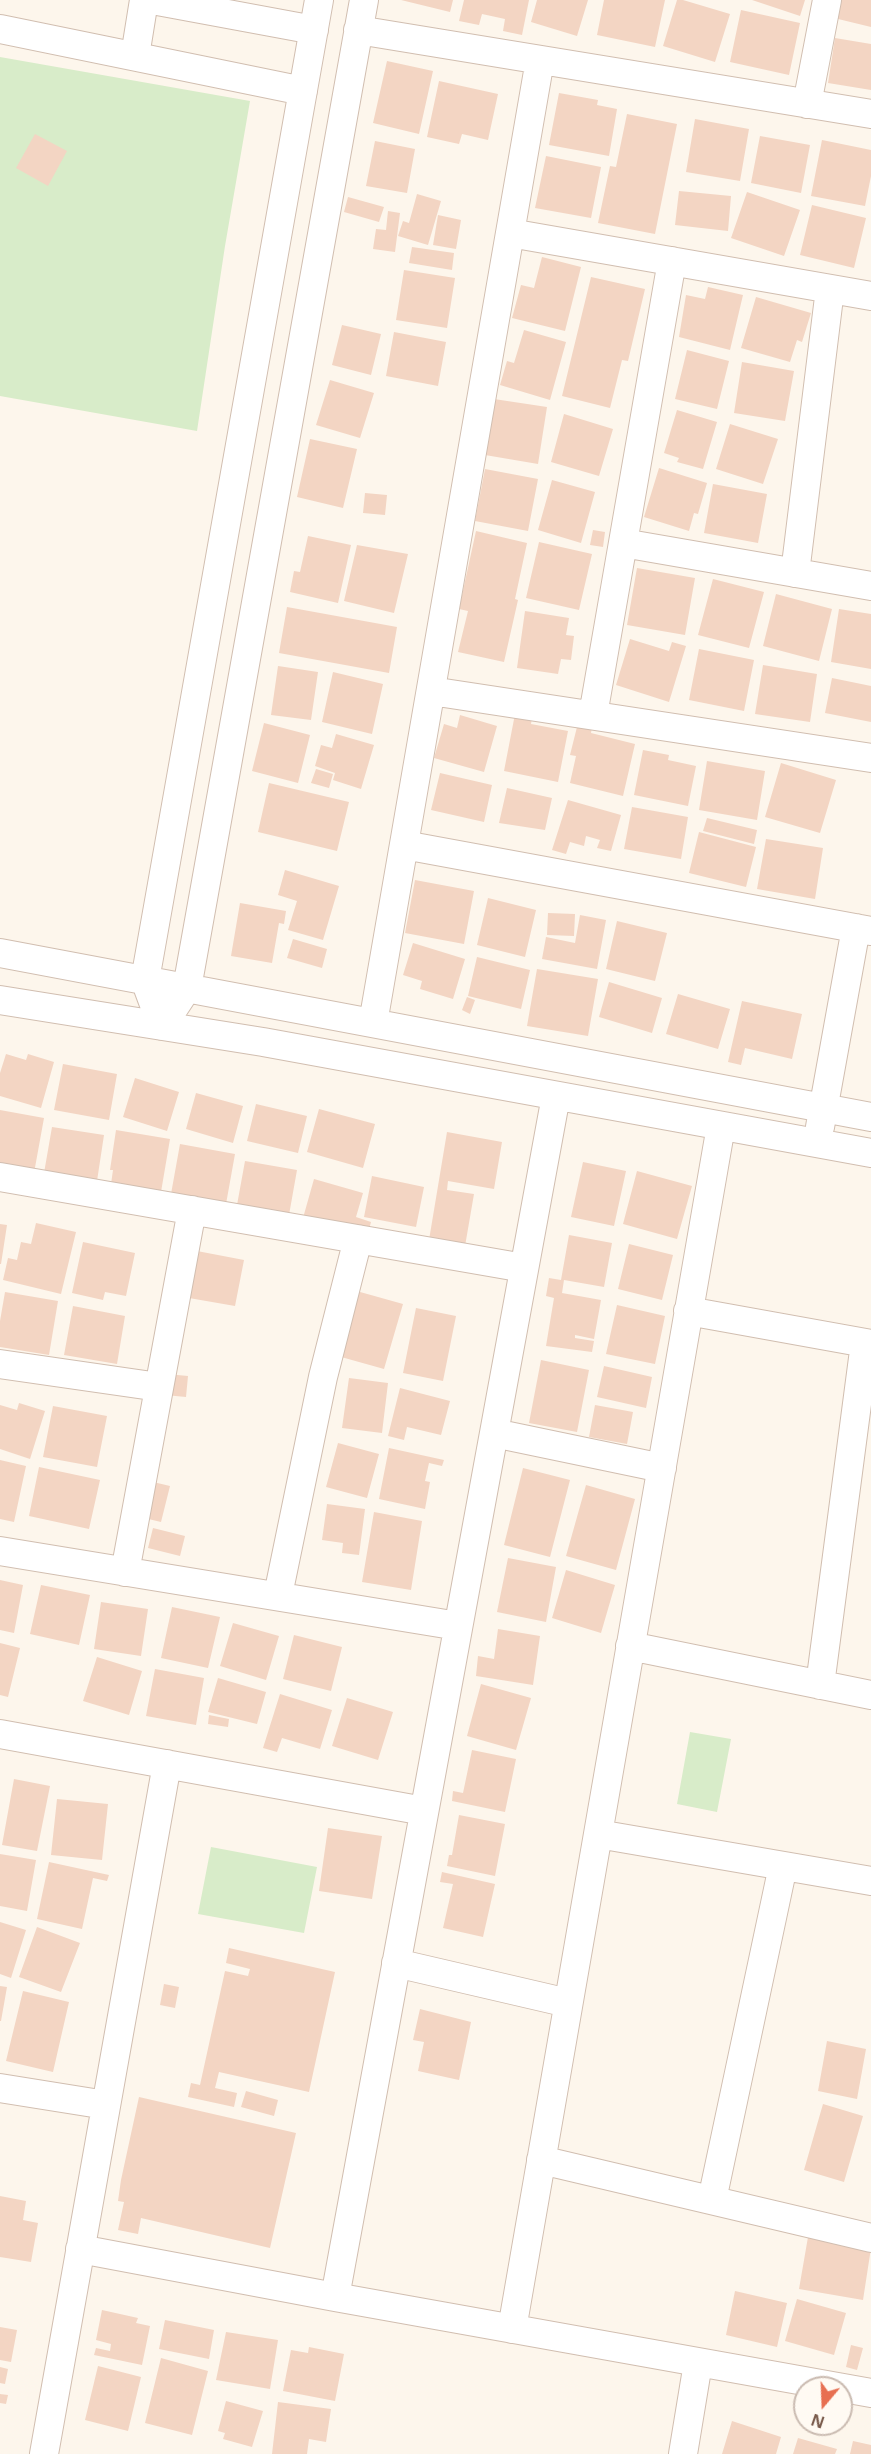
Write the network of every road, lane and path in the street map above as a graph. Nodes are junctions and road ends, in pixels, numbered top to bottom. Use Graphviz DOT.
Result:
graph roads {
  1 [pos="144,0"];
  2 [pos="152,0"];
  3 [pos="319,0"];
  4 [pos="364,0"];
  5 [pos="827,0"];
  6 [pos="0,29"];
  7 [pos="314,30"];
  8 [pos="358,30"];
  9 [pos="135,56"];
  10 [pos="540,60"];
  11 [pos="303,91"];
  12 [pos="807,104"];
  13 [pos="871,114"];
  14 [pos="510,233"];
  15 [pos="672,261"];
  16 [pos="830,289"];
  17 [pos="871,296"];
  18 [pos="623,543"];
  19 [pos="795,573"];
  20 [pos="871,586"];
  21 [pos="431,691"];
  22 [pos="593,716"];
  23 [pos="871,758"];
  24 [pos="404,845"];
  25 [pos="864,929"];
  26 [pos="0,953"];
  27 [pos="145,980"];
  28 [pos="187,988"];
  29 [pos="0,1000"];
  30 [pos="374,1023"];
  31 [pos="162,1026"];
  32 [pos="556,1096"];
  33 [pos="824,1108"];
  34 [pos="871,1117"];
  35 [pos="721,1126"];
  36 [pos="817,1144"];
  37 [pos="871,1153"];
  38 [pos="0,1177"];
  39 [pos="192,1210"];
  40 [pos="358,1239"];
  41 [pos="524,1268"];
  42 [pos="688,1311"];
  43 [pos="868,1343"];
  44 [pos="0,1364"];
  45 [pos="159,1387"];
  46 [pos="494,1433"];
  47 [pos="662,1468"];
  48 [pos="0,1551"];
  49 [pos="125,1572"];
  50 [pos="278,1595"];
  51 [pos="458,1626"];
  52 [pos="630,1646"];
  53 [pos="820,1685"];
  54 [pos="871,1695"];
  55 [pos="0,1734"];
  56 [pos="167,1764"];
  57 [pos="424,1811"];
  58 [pos="598,1834"];
  59 [pos="783,1866"];
  60 [pos="871,1881"];
  61 [pos="396,1963"];
  62 [pos="568,2003"];
  63 [pos="0,2088"];
  64 [pos="106,2105"];
  65 [pos="541,2160"];
  66 [pos="711,2200"];
  67 [pos="871,2238"];
  68 [pos="80,2249"];
  69 [pos="334,2297"];
  70 [pos="512,2329"];
  71 [pos="698,2363"];
  72 [pos="871,2393"];
  73 [pos="51,2453"];
  74 [pos="683,2454"];
  1 -- 9 [label="street"];
  2 -- 7 [label="street"];
  3 -- 7 [label="street"];
  4 -- 8 [label="street"];
  5 -- 12 [label="street"];
  6 -- 9 [label="street"];
  7 -- 11 [label="street"];
  8 -- 10 [label="street"];
  8 -- 28 [label="street"];
  9 -- 11 [label="street"];
  10 -- 12 [label="street"];
  10 -- 14 [label="street"];
  11 -- 27 [label="street"];
  12 -- 13 [label="street"];
  14 -- 15 [label="street"];
  14 -- 21 [label="street"];
  15 -- 16 [label="street"];
  15 -- 18 [label="street"];
  16 -- 17 [label="street"];
  16 -- 19 [label="street"];
  18 -- 19 [label="street"];
  18 -- 22 [label="street"];
  19 -- 20 [label="street"];
  21 -- 22 [label="street"];
  21 -- 24 [label="street"];
  22 -- 23 [label="street"];
  24 -- 25 [label="street"];
  24 -- 30 [label="street"];
  25 -- 33 [label="street"];
  26 -- 27 [label="street"];
  27 -- 28 [label="street"];
  27 -- 31 [label="street"];
  28 -- 30 [label="street"];
  28 -- 31 [label="street"];
  29 -- 31 [label="street"];
  30 -- 33 [label="street"];
  31 -- 32 [label="street"];
  32 -- 35 [label="street"];
  32 -- 41 [label="street"];
  33 -- 34 [label="street"];
  33 -- 36 [label="street"];
  35 -- 36 [label="street"];
  35 -- 42 [label="street"];
  36 -- 37 [label="street"];
  38 -- 39 [label="street"];
  39 -- 40 [label="street"];
  39 -- 45 [label="street"];
  40 -- 41 [label="street"];
  40 -- 50 [label="street"];
  41 -- 46 [label="street"];
  42 -- 43 [label="street"];
  42 -- 47 [label="street"];
  43 -- 53 [label="street"];
  44 -- 45 [label="street"];
  45 -- 49 [label="street"];
  46 -- 47 [label="street"];
  46 -- 51 [label="street"];
  47 -- 52 [label="street"];
  48 -- 49 [label="street"];
  49 -- 50 [label="street"];
  50 -- 51 [label="street"];
  51 -- 57 [label="street"];
  52 -- 53 [label="street"];
  52 -- 58 [label="street"];
  53 -- 54 [label="street"];
  55 -- 56 [label="street"];
  56 -- 57 [label="street"];
  56 -- 64 [label="street"];
  57 -- 61 [label="street"];
  58 -- 59 [label="street"];
  58 -- 62 [label="street"];
  59 -- 60 [label="street"];
  59 -- 66 [label="street"];
  61 -- 62 [label="street"];
  61 -- 69 [label="street"];
  62 -- 65 [label="street"];
  63 -- 64 [label="street"];
  64 -- 68 [label="street"];
  65 -- 66 [label="street"];
  65 -- 70 [label="street"];
  66 -- 67 [label="street"];
  68 -- 69 [label="street"];
  68 -- 73 [label="street"];
  69 -- 70 [label="street"];
  70 -- 71 [label="street"];
  71 -- 72 [label="street"];
  71 -- 74 [label="street"];
}
